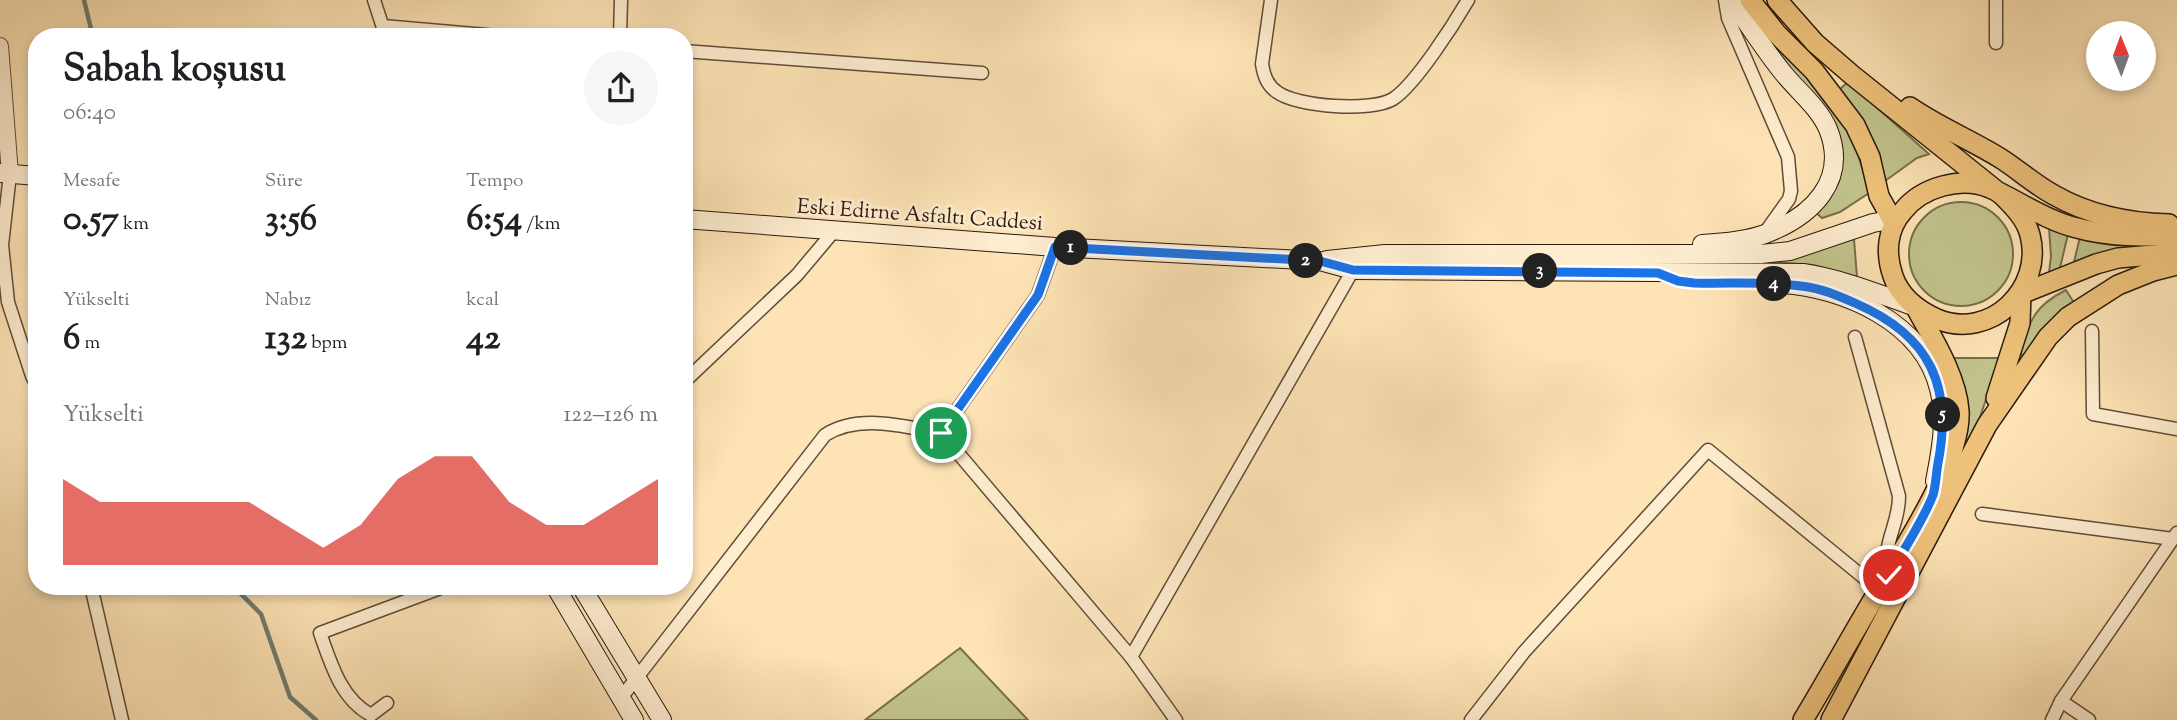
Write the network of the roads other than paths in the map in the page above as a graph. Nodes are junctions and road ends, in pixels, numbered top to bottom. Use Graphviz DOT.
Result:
graph roads {
  1 [pos="374,0"];
  2 [pos="621,0"];
  3 [pos="1271,0"];
  4 [pos="1468,0"];
  5 [pos="1725,0"];
  6 [pos="1731,0"];
  7 [pos="1750,0"];
  8 [pos="1777,0"];
  9 [pos="1996,0"];
  10 [pos="384,28"];
  11 [pos="620,28"];
  12 [pos="1996,43"];
  13 [pos="0,46"];
  14 [pos="693,52"];
  15 [pos="982,73"];
  16 [pos="1866,86"];
  17 [pos="5,174"];
  18 [pos="28,175"];
  19 [pos="2003,196"];
  20 [pos="693,220"];
  21 [pos="1894,223"];
  22 [pos="2177,224"];
  23 [pos="834,231"];
  24 [pos="1763,235"];
  25 [pos="2177,235"];
  26 [pos="1055,247"];
  27 [pos="2177,253"];
  28 [pos="1643,254"];
  29 [pos="1320,261"];
  30 [pos="2177,265"];
  31 [pos="1353,270"];
  32 [pos="1658,273"];
  33 [pos="2021,294"];
  34 [pos="1916,307"];
  35 [pos="2092,331"];
  36 [pos="1855,337"];
  37 [pos="28,364"];
  38 [pos="693,373"];
  39 [pos="1987,425"];
  40 [pos="2177,429"];
  41 [pos="941,433"];
  42 [pos="1933,495"];
  43 [pos="1982,514"];
  44 [pos="2175,536"];
  45 [pos="1884,582"];
  46 [pos="93,595"];
  47 [pos="422,595"];
  48 [pos="560,595"];
  49 [pos="586,595"];
  50 [pos="1131,657"];
  51 [pos="636,679"];
  52 [pos="621,698"];
  53 [pos="2061,701"];
  54 [pos="387,703"];
  55 [pos="122,720"];
  56 [pos="634,720"];
  57 [pos="662,720"];
  58 [pos="1176,720"];
  59 [pos="1471,720"];
  60 [pos="1803,720"];
  61 [pos="1831,720"];
  62 [pos="2052,720"];
  63 [pos="2089,720"];
  1 -- 10 [label="street"];
  2 -- 11 [label="street"];
  3 -- 4 [label="street"];
  5 -- 24 [label="street"];
  6 -- 24 [label="main road"];
  7 -- 21 [label="main road"];
  8 -- 16 [label="main road"];
  9 -- 12 [label="street"];
  13 -- 17 [label="street"];
  14 -- 15 [label="street"];
  16 -- 19 [label="main road"];
  16 -- 22 [label="main road"];
  17 -- 18 [label="main road"];
  17 -- 37 [label="street"];
  19 -- 21 [label="main road"];
  19 -- 25 [label="main road"];
  19 -- 33 [label="main road"];
  20 -- 23 [label="main road, Eski Edirne Asfaltı Caddesi"];
  21 -- 28 [label="main road"];
  21 -- 34 [label="main road"];
  23 -- 26 [label="main road, Eski Edirne Asfaltı Caddesi"];
  23 -- 38 [label="street"];
  24 -- 28 [label="main road"];
  26 -- 29 [label="main road, Eski Edirne Asfaltı Caddesi"];
  26 -- 41 [label="street"];
  27 -- 33 [label="main road"];
  28 -- 29 [label="main road"];
  29 -- 31 [label="main road"];
  30 -- 39 [label="main road"];
  31 -- 32 [label="main road"];
  31 -- 50 [label="street"];
  32 -- 34 [label="main road"];
  32 -- 42 [label="main road"];
  33 -- 34 [label="main road"];
  33 -- 39 [label="main road"];
  34 -- 42 [label="main road"];
  35 -- 40 [label="street"];
  36 -- 45 [label="street"];
  39 -- 61 [label="main road"];
  41 -- 50 [label="street"];
  41 -- 51 [label="street"];
  42 -- 45 [label="main road"];
  43 -- 44 [label="street"];
  44 -- 53 [label="street"];
  45 -- 59 [label="street"];
  45 -- 60 [label="main road"];
  46 -- 55 [label="street"];
  47 -- 54 [label="street"];
  48 -- 52 [label="main road"];
  49 -- 51 [label="main road"];
  50 -- 58 [label="street"];
  51 -- 52 [label="street"];
  51 -- 57 [label="main road"];
  52 -- 56 [label="main road"];
  53 -- 62 [label="street"];
  53 -- 63 [label="street"];
}
